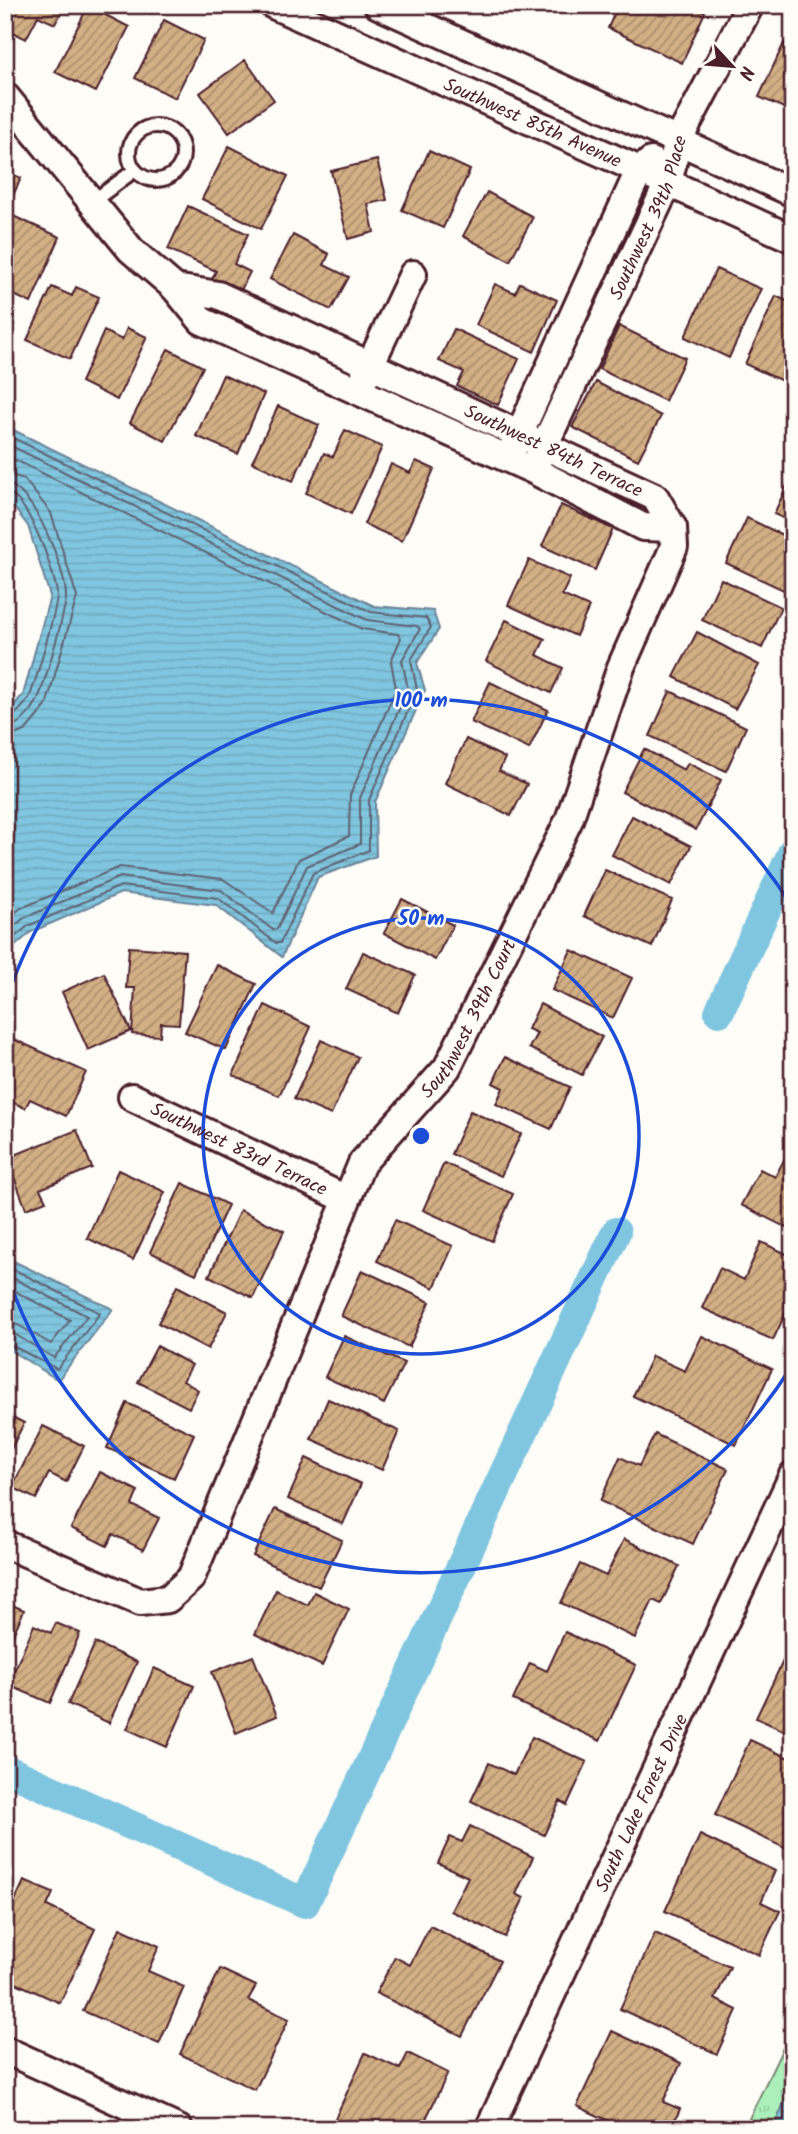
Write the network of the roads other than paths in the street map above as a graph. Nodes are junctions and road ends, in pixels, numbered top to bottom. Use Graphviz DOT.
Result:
graph roads {
  1 [pos="272,5"];
  2 [pos="378,5"];
  3 [pos="750,5"];
  4 [pos="5,96"];
  5 [pos="678,142"];
  6 [pos="135,170"];
  7 [pos="639,171"];
  8 [pos="668,183"];
  9 [pos="793,193"];
  10 [pos="92,202"];
  11 [pos="793,239"];
  12 [pos="414,274"];
  13 [pos="175,288"];
  14 [pos="370,365"];
  15 [pos="358,390"];
  16 [pos="520,433"];
  17 [pos="545,444"];
  18 [pos="508,459"];
  19 [pos="533,470"];
  20 [pos="673,528"];
  21 [pos="132,1097"];
  22 [pos="346,1199"];
  23 [pos="793,1475"];
  24 [pos="5,1544"];
  25 [pos="5,2050"];
  26 [pos="179,2129"];
  27 [pos="489,2129"];
  1 -- 7 [label="street, Southwest 85th Avenue"];
  2 -- 5 [label="street"];
  3 -- 5 [label="street"];
  4 -- 10 [label="street, Southwest 84th Terrace"];
  5 -- 7 [label="street, Southwest 39th Place"];
  5 -- 8 [label="street, Southwest 39th Place"];
  5 -- 9 [label="street"];
  6 -- 6 [label="lane"];
  6 -- 10 [label="lane"];
  7 -- 8 [label="street, Southwest 85th Avenue"];
  7 -- 16 [label="street, Southwest 39th Place"];
  8 -- 11 [label="street, Southwest 85th Avenue"];
  8 -- 17 [label="street, Southwest 39th Place"];
  10 -- 13 [label="street, Southwest 84th Terrace"];
  12 -- 14 [label="street"];
  13 -- 14 [label="street, Southwest 84th Terrace"];
  13 -- 15 [label="street, Southwest 84th Terrace"];
  14 -- 15 [label="street"];
  14 -- 16 [label="street, Southwest 84th Terrace"];
  15 -- 18 [label="street, Southwest 84th Terrace"];
  16 -- 17 [label="street, Southwest 84th Terrace"];
  16 -- 18 [label="street, Southwest 39th Place"];
  17 -- 19 [label="street, Southwest 39th Place"];
  17 -- 20 [label="street, Southwest 84th Terrace"];
  18 -- 19 [label="street, Southwest 84th Terrace"];
  19 -- 20 [label="street, Southwest 84th Terrace"];
  20 -- 22 [label="street, Southwest 39th Court"];
  21 -- 22 [label="street, Southwest 83rd Terrace"];
  22 -- 24 [label="street, Southwest 39th Court"];
  23 -- 27 [label="street, South Lake Forest Drive"];
  25 -- 26 [label="street"];
}
